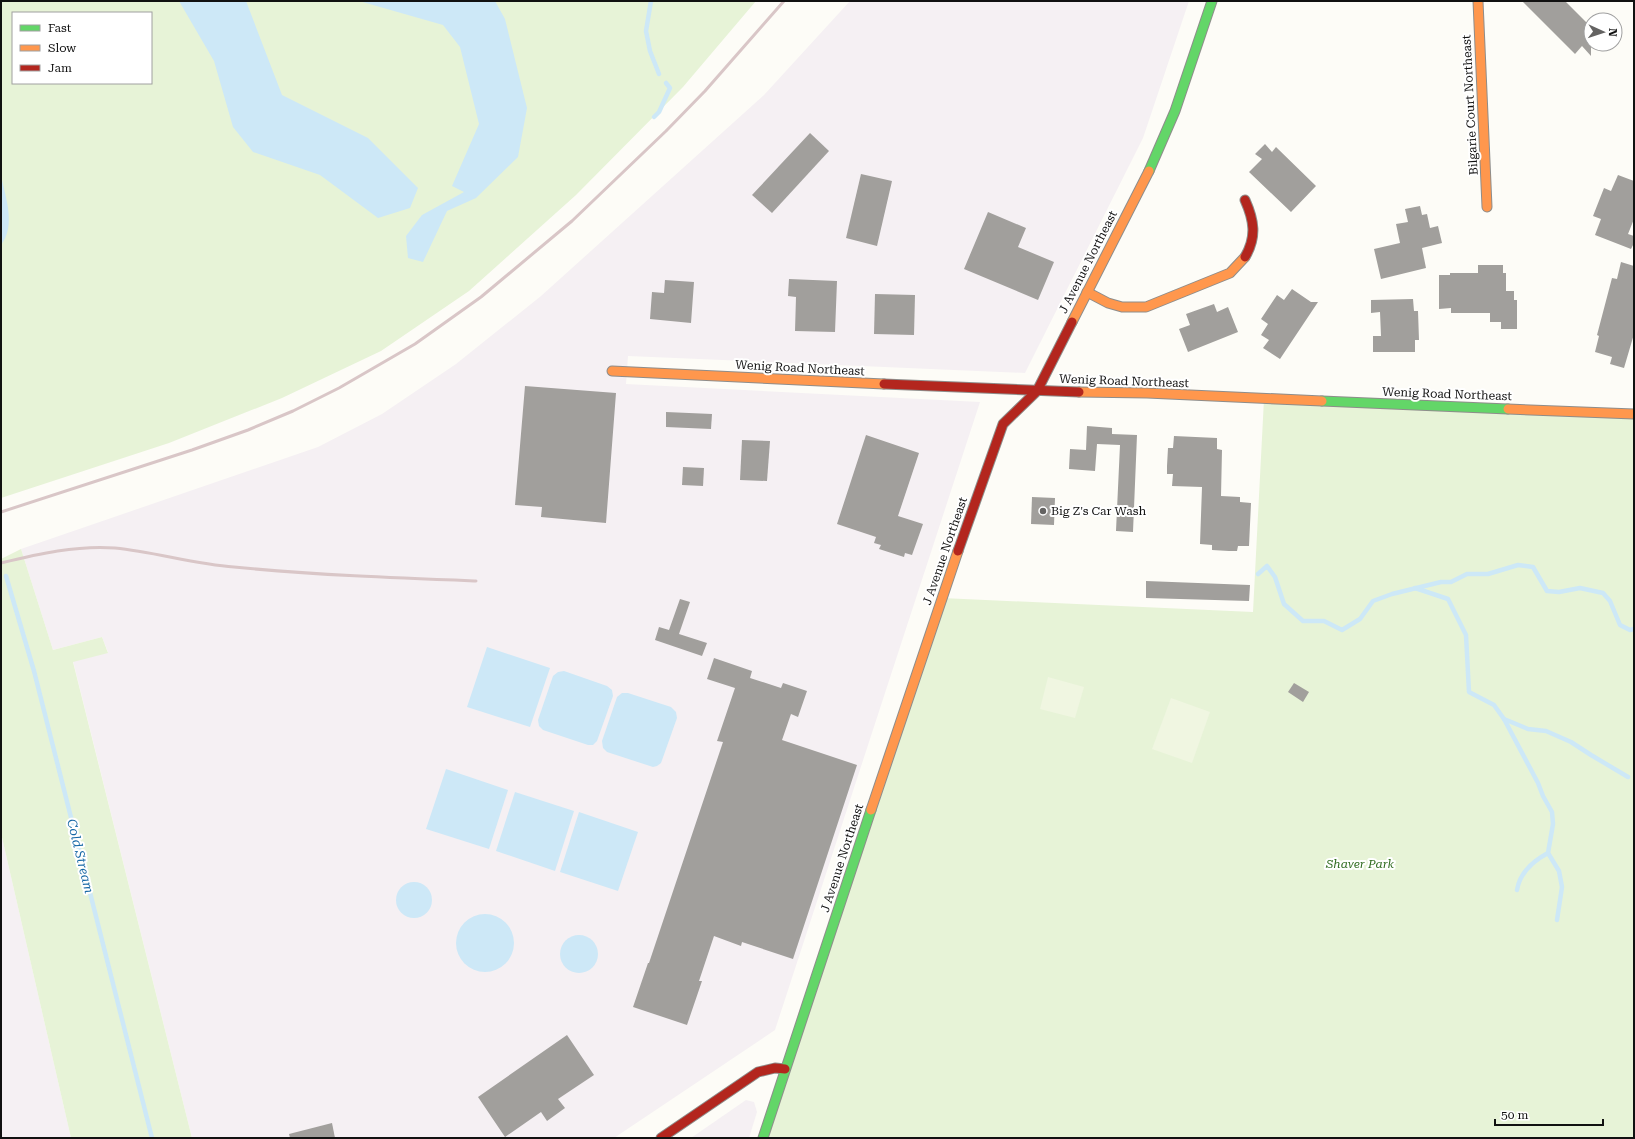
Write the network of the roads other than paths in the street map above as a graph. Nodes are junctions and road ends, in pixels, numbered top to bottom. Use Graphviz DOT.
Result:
graph roads {
  1 [pos="1212,1"];
  2 [pos="1478,1"];
  3 [pos="1244,200"];
  4 [pos="1487,207"];
  5 [pos="1087,292"];
  6 [pos="612,371"];
  7 [pos="1037,391"];
  8 [pos="1634,414"];
  9 [pos="785,1069"];
  10 [pos="661,1138"];
  11 [pos="764,1138"];
  1 -- 5 [label="street, J Avenue Northeast"];
  2 -- 4 [label="street, Bilgarie Court Northeast"];
  3 -- 5 [label="street"];
  5 -- 7 [label="street, J Avenue Northeast"];
  6 -- 7 [label="street, Wenig Road Northeast"];
  7 -- 8 [label="street, Wenig Road Northeast"];
  7 -- 9 [label="street, J Avenue Northeast"];
  9 -- 10 [label="street"];
  9 -- 11 [label="street, J Avenue Northeast"];
}
